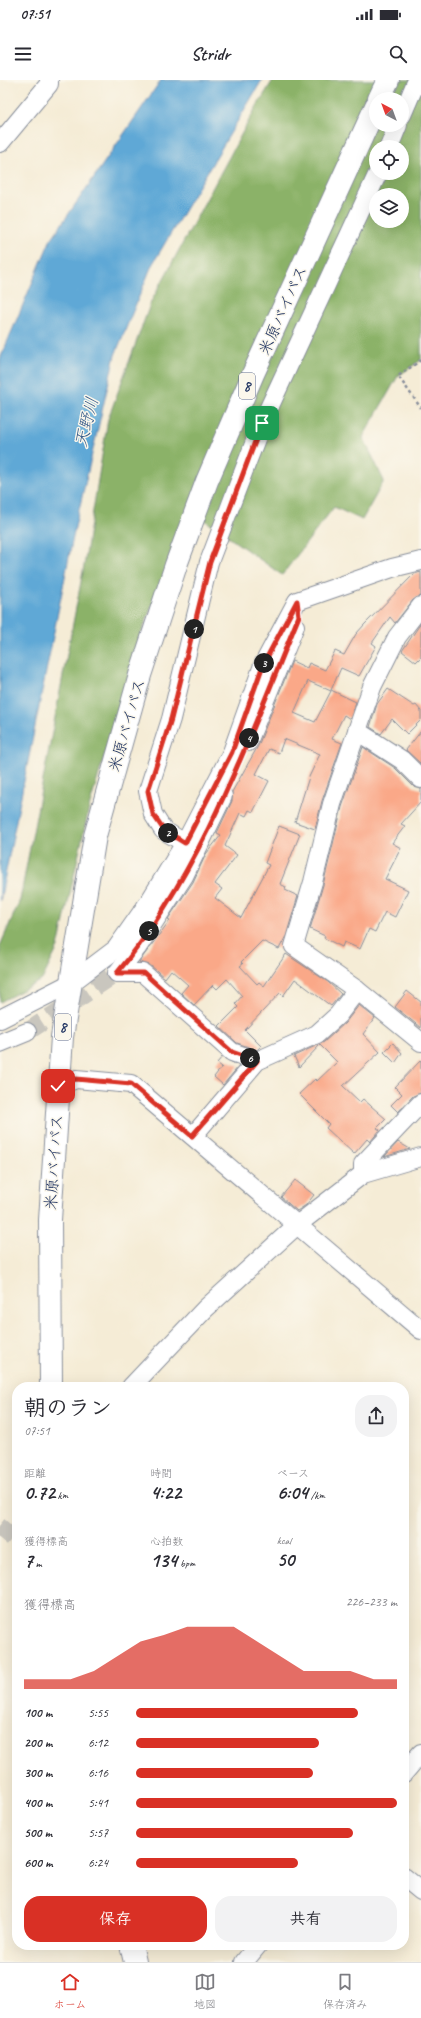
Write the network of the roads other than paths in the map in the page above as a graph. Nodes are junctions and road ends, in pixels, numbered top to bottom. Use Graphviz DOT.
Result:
graph roads {
  1 [pos="49,80"];
  2 [pos="388,80"];
  3 [pos="417,80"];
  4 [pos="382,92"];
  5 [pos="409,99"];
  6 [pos="369,121"];
  7 [pos="0,143"];
  8 [pos="375,180"];
  9 [pos="421,561"];
  10 [pos="297,601"];
  11 [pos="421,606"];
  12 [pos="357,731"];
  13 [pos="421,779"];
  14 [pos="185,843"];
  15 [pos="71,983"];
  16 [pos="357,990"];
  17 [pos="0,1020"];
  18 [pos="27,1032"];
  19 [pos="421,1042"];
  20 [pos="0,1043"];
  21 [pos="257,1061"];
  22 [pos="58,1086"];
  23 [pos="421,1103"];
  24 [pos="192,1136"];
  25 [pos="421,1157"];
  26 [pos="363,1174"];
  27 [pos="297,1225"];
  28 [pos="421,1330"];
  29 [pos="51,1382"];
  30 [pos="136,1382"];
  31 [pos="421,1753"];
  32 [pos="409,1767"];
  33 [pos="409,1881"];
  34 [pos="421,1892"];
  35 [pos="132,1950"];
  36 [pos="254,1950"];
  37 [pos="135,1962"];
  38 [pos="244,1962"];
  1 -- 7 [label="street"];
  2 -- 4 [label="highway"];
  3 -- 5 [label="street"];
  6 -- 15 [label="highway, 米原バイパス / 8"];
  8 -- 14 [label="street"];
  9 -- 10 [label="street"];
  10 -- 14 [label="street"];
  10 -- 21 [label="street"];
  11 -- 12 [label="street"];
  12 -- 13 [label="street"];
  12 -- 16 [label="street"];
  14 -- 15 [label="street"];
  15 -- 17 [label="street"];
  15 -- 22 [label="highway, 米原バイパス / 8"];
  16 -- 19 [label="street"];
  16 -- 21 [label="street"];
  18 -- 20 [label="street"];
  21 -- 24 [label="street"];
  22 -- 24 [label="street"];
  22 -- 29 [label="highway, 米原バイパス / 8"];
  23 -- 26 [label="street"];
  24 -- 27 [label="street"];
  25 -- 26 [label="street"];
  26 -- 27 [label="street"];
  27 -- 28 [label="street"];
  27 -- 30 [label="street"];
  31 -- 32 [label="street"];
  33 -- 34 [label="street"];
  35 -- 37 [label="highway"];
  36 -- 38 [label="street"];
}
